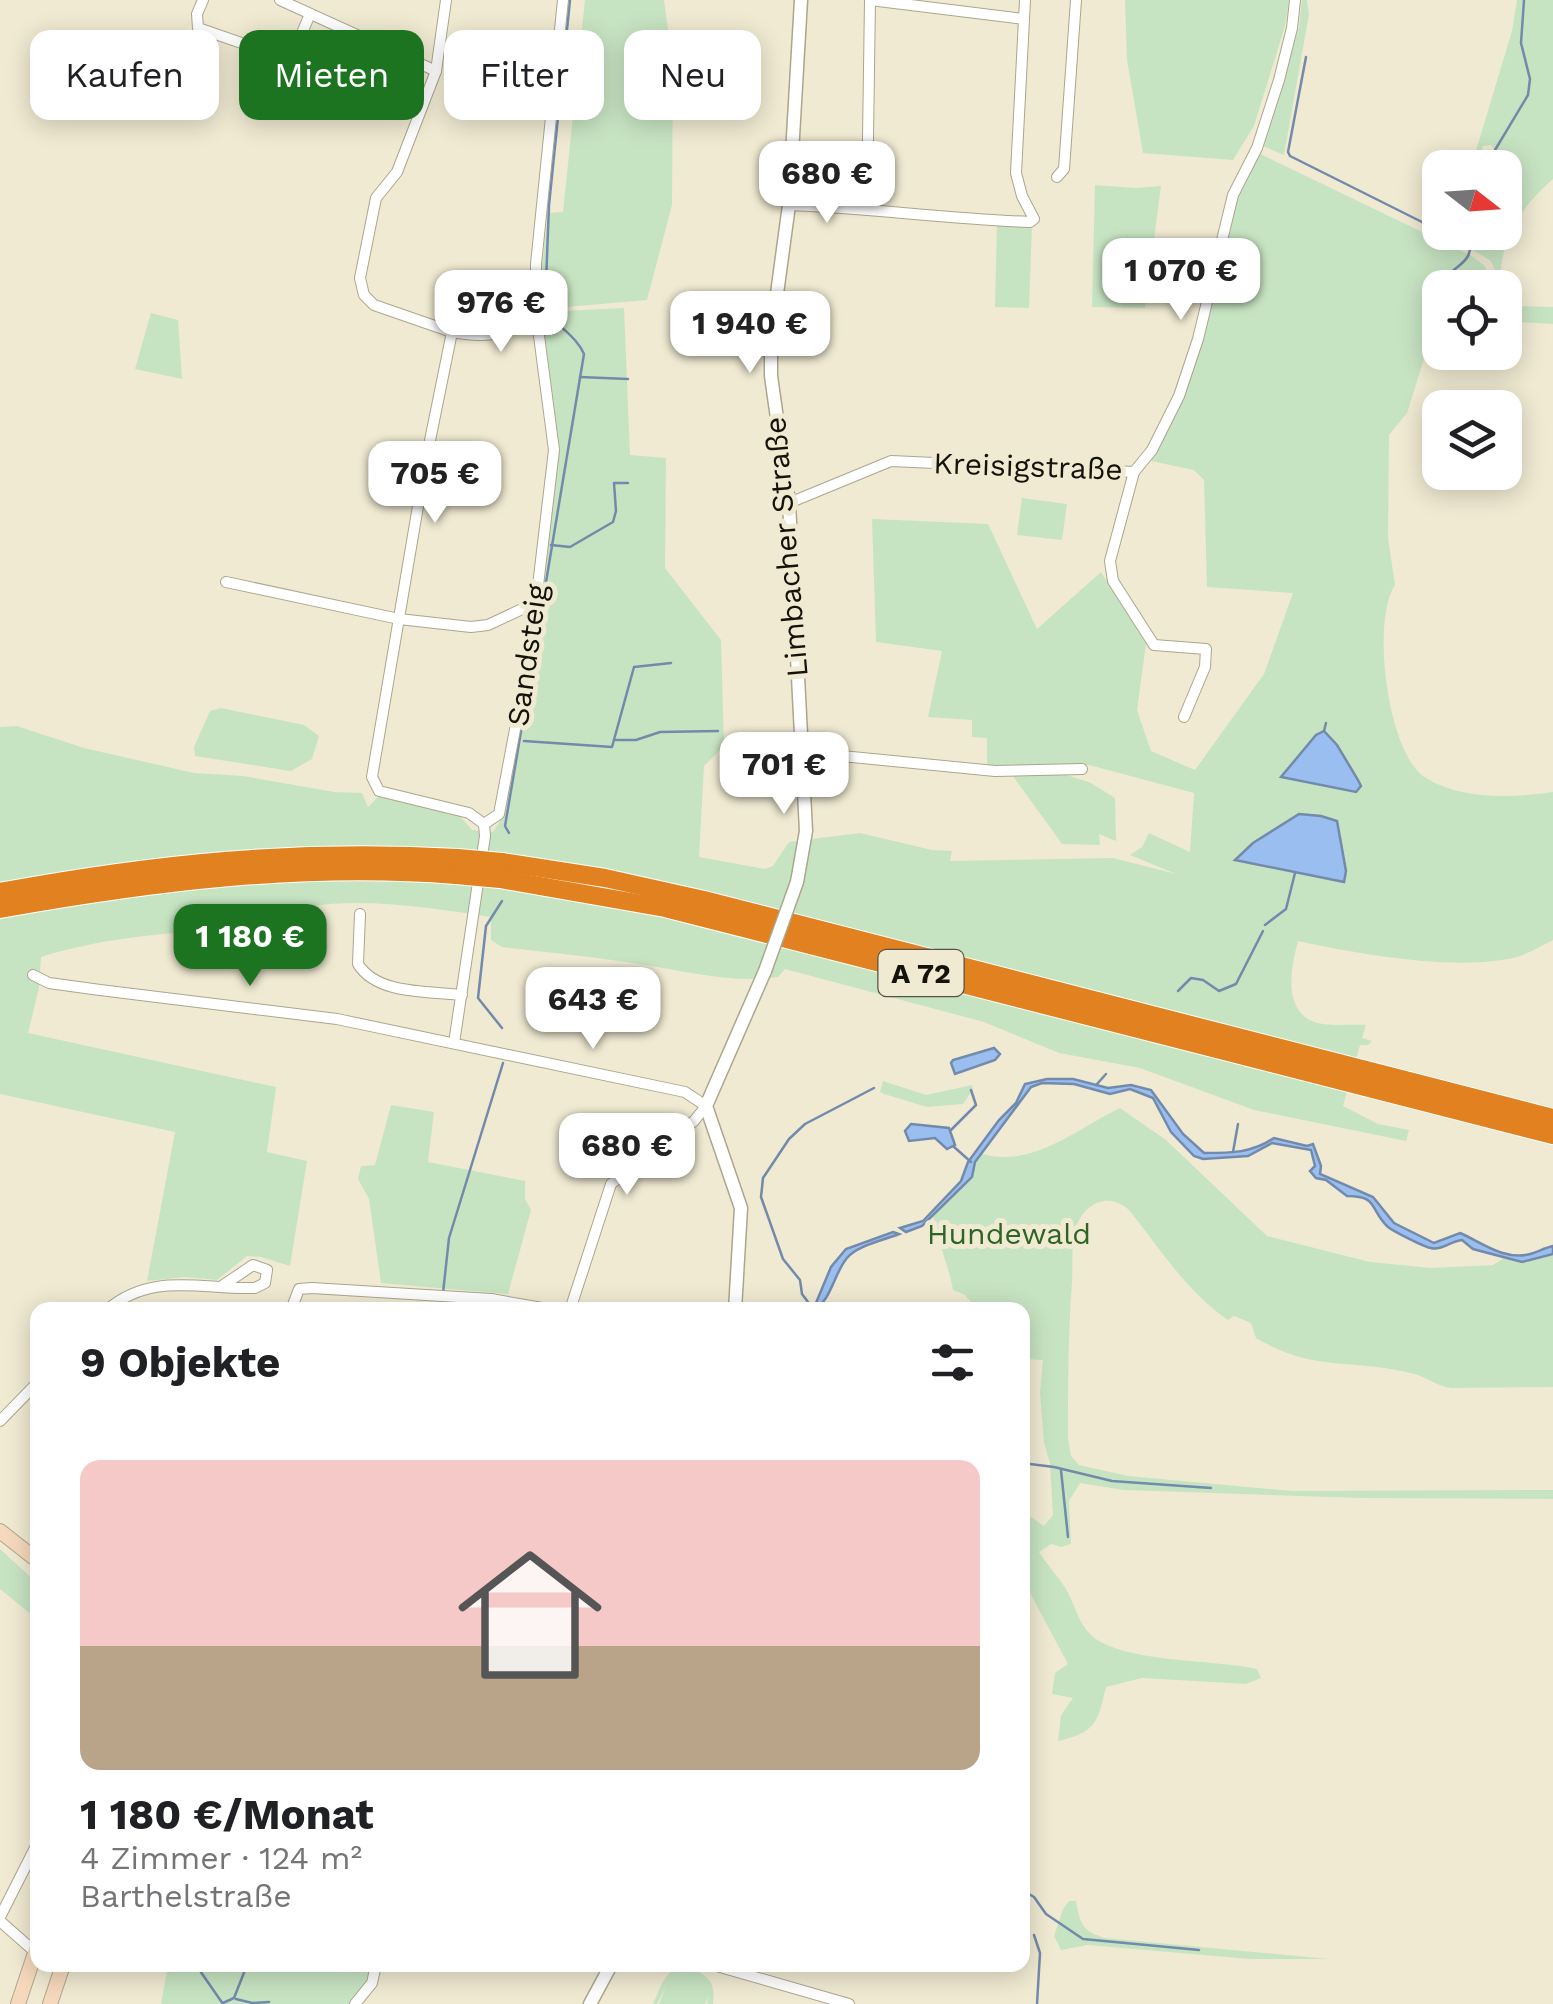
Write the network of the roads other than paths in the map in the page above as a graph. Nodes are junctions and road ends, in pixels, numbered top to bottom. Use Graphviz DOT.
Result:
graph roads {
  1 [pos="202,0"];
  2 [pos="280,0"];
  3 [pos="446,0"];
  4 [pos="563,0"];
  5 [pos="800,0"];
  6 [pos="870,0"];
  7 [pos="1025,0"];
  8 [pos="1076,0"];
  9 [pos="1296,0"];
  10 [pos="310,14"];
  11 [pos="1024,19"];
  12 [pos="436,71"];
  13 [pos="1058,177"];
  14 [pos="789,204"];
  15 [pos="867,208"];
  16 [pos="536,313"];
  17 [pos="452,332"];
  18 [pos="1134,472"];
  19 [pos="788,503"];
  20 [pos="226,582"];
  21 [pos="535,603"];
  22 [pos="400,619"];
  23 [pos="1184,717"];
  24 [pos="801,752"];
  25 [pos="1082,769"];
  26 [pos="484,824"];
  27 [pos="457,866"];
  28 [pos="501,870"];
  29 [pos="0,892"];
  30 [pos="34,903"];
  31 [pos="0,909"];
  32 [pos="360,914"];
  33 [pos="0,918"];
  34 [pos="33,976"];
  35 [pos="462,995"];
  36 [pos="454,1043"];
  37 [pos="706,1106"];
  38 [pos="1553,1118"];
  39 [pos="1553,1134"];
  40 [pos="222,1286"];
  41 [pos="117,1302"];
  42 [pos="294,1302"];
  43 [pos="491,1302"];
  44 [pos="573,1302"];
  45 [pos="735,1302"];
  46 [pos="30,1390"];
  47 [pos="0,1421"];
  48 [pos="0,1530"];
  49 [pos="30,1554"];
  50 [pos="30,1858"];
  51 [pos="0,1919"];
  52 [pos="30,1944"];
  53 [pos="30,1967"];
  54 [pos="61,1972"];
  55 [pos="374,1972"];
  56 [pos="607,1972"];
  57 [pos="735,1972"];
  58 [pos="359,2003"];
  59 [pos="18,2004"];
  60 [pos="50,2004"];
  61 [pos="590,2004"];
  62 [pos="849,2004"];
  1 -- 10 [label="street"];
  2 -- 10 [label="street"];
  3 -- 12 [label="street"];
  4 -- 16 [label="street, Sandsteig"];
  5 -- 14 [label="street, Limbacher Straße"];
  6 -- 11 [label="street"];
  6 -- 15 [label="street"];
  7 -- 11 [label="street"];
  8 -- 13 [label="street"];
  9 -- 18 [label="street, Kreisigstraße"];
  10 -- 12 [label="street"];
  11 -- 15 [label="street"];
  12 -- 17 [label="street"];
  14 -- 15 [label="street"];
  14 -- 19 [label="street, Limbacher Straße"];
  16 -- 17 [label="street"];
  16 -- 21 [label="street, Sandsteig"];
  17 -- 22 [label="street"];
  18 -- 19 [label="street, Kreisigstraße"];
  18 -- 23 [label="street"];
  19 -- 24 [label="street, Limbacher Straße"];
  20 -- 22 [label="street"];
  21 -- 22 [label="street"];
  21 -- 26 [label="street, Sandsteig"];
  22 -- 26 [label="street"];
  24 -- 25 [label="street"];
  24 -- 37 [label="street, Limbacher Straße, bridge"];
  26 -- 35 [label="street"];
  27 -- 28 [label="highway, A 72, bridge"];
  27 -- 29 [label="highway, A 72"];
  27 -- 30 [label="highway, A 72"];
  28 -- 38 [label="highway, A 72"];
  28 -- 39 [label="highway, A 72"];
  30 -- 31 [label="highway, A 72"];
  30 -- 33 [label="highway"];
  32 -- 35 [label="street"];
  34 -- 36 [label="street"];
  35 -- 36 [label="street"];
  36 -- 37 [label="street"];
  37 -- 44 [label="street"];
  37 -- 45 [label="street"];
  40 -- 41 [label="street"];
  42 -- 43 [label="street"];
  46 -- 47 [label="street"];
  48 -- 49 [label="main road"];
  50 -- 51 [label="street"];
  51 -- 52 [label="street"];
  53 -- 59 [label="main road"];
  54 -- 60 [label="main road"];
  55 -- 58 [label="street"];
  56 -- 61 [label="street"];
  57 -- 62 [label="street"];
}
